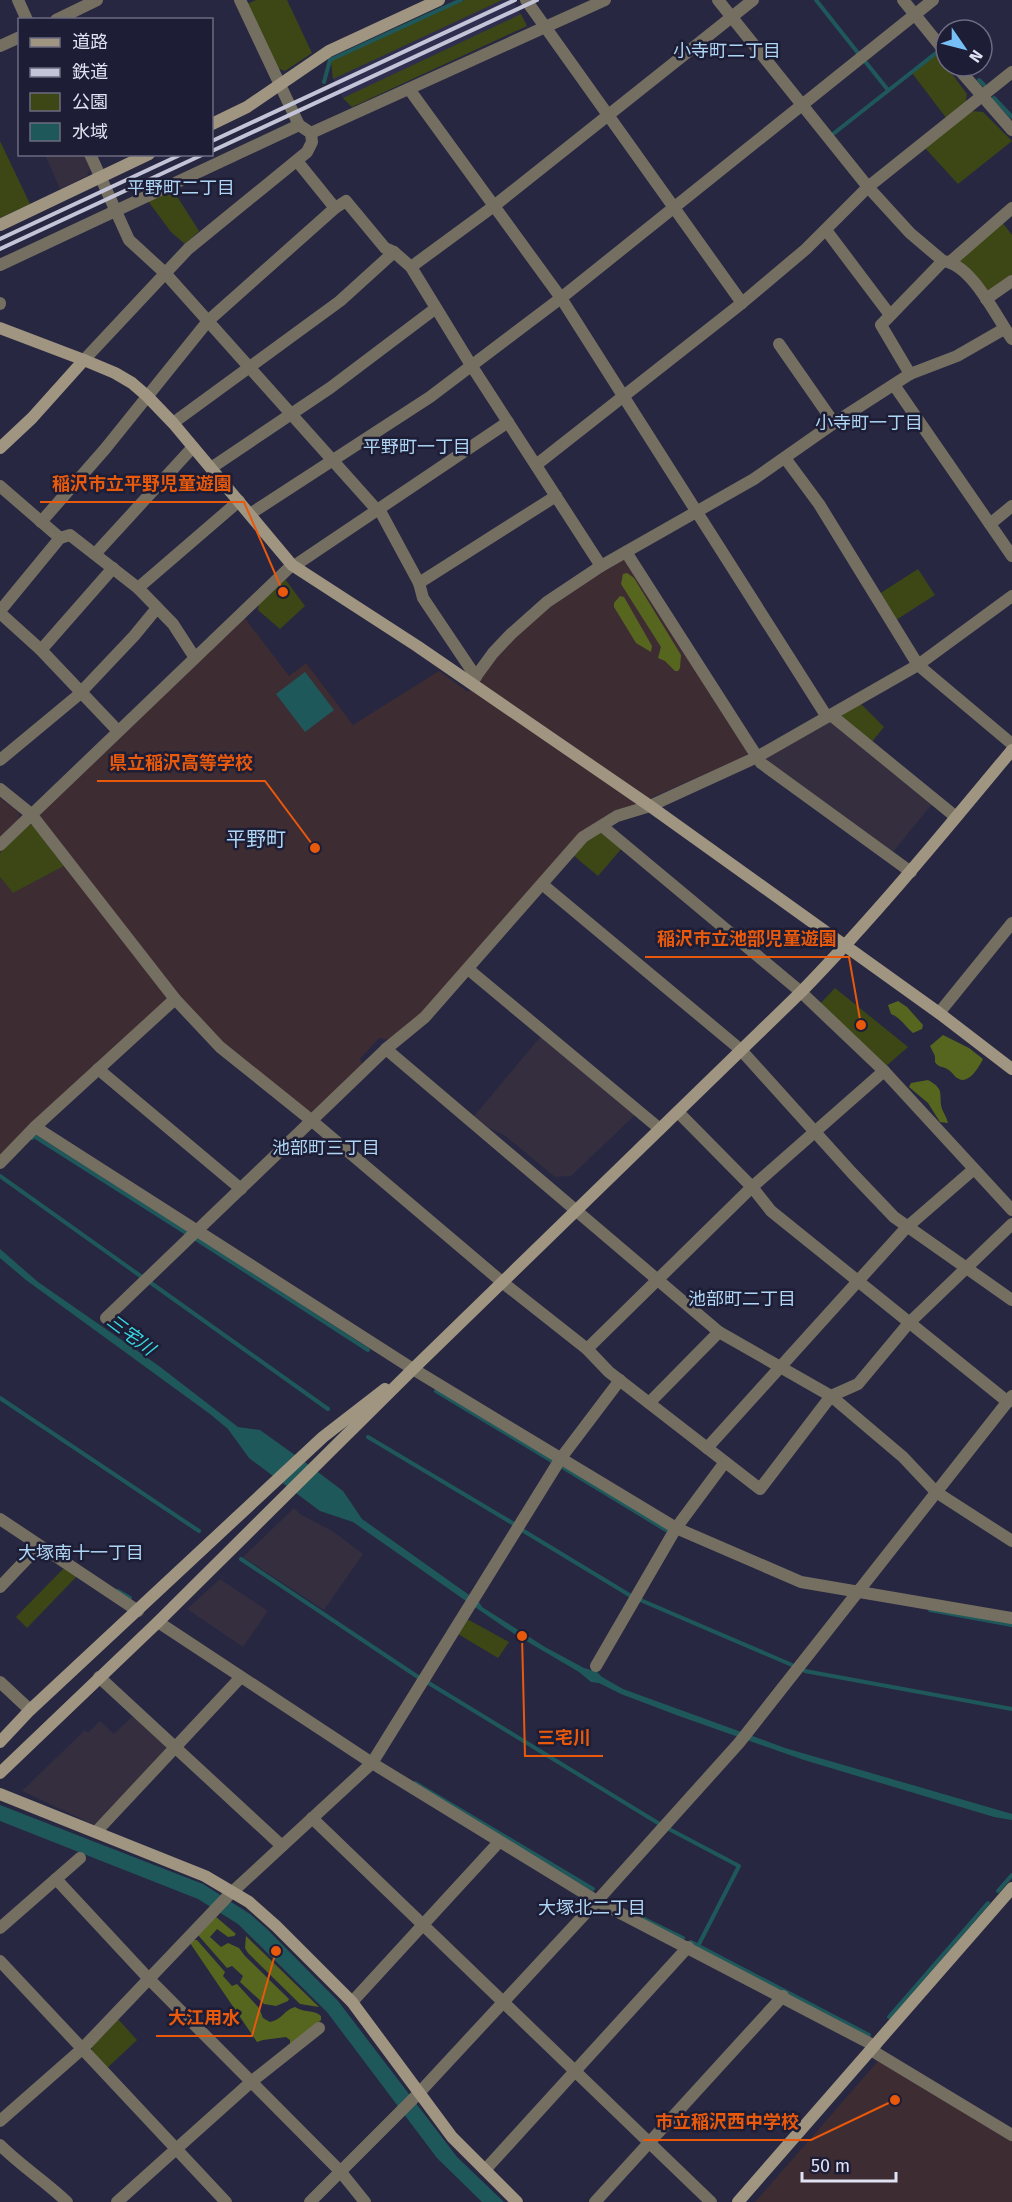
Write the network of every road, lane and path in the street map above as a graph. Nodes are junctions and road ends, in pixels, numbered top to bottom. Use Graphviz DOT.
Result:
graph roads {
  1 [pos="18,0"];
  2 [pos="98,0"];
  3 [pos="240,0"];
  4 [pos="439,0"];
  5 [pos="526,0"];
  6 [pos="605,0"];
  7 [pos="718,0"];
  8 [pos="753,0"];
  9 [pos="903,0"];
  10 [pos="933,0"];
  11 [pos="915,15"];
  12 [pos="731,17"];
  13 [pos="26,18"];
  14 [pos="60,18"];
  15 [pos="544,27"];
  16 [pos="18,38"];
  17 [pos="934,38"];
  18 [pos="0,46"];
  19 [pos="1012,72"];
  20 [pos="966,78"];
  21 [pos="280,84"];
  22 [pos="409,89"];
  23 [pos="981,97"];
  24 [pos="802,105"];
  25 [pos="608,116"];
  26 [pos="213,124"];
  27 [pos="299,125"];
  28 [pos="1012,130"];
  29 [pos="311,133"];
  30 [pos="91,156"];
  31 [pos="145,156"];
  32 [pos="297,160"];
  33 [pos="101,178"];
  34 [pos="868,187"];
  35 [pos="494,206"];
  36 [pos="674,207"];
  37 [pos="335,208"];
  38 [pos="1012,208"];
  39 [pos="115,210"];
  40 [pos="0,225"];
  41 [pos="826,230"];
  42 [pos="394,252"];
  43 [pos="947,261"];
  44 [pos="0,265"];
  45 [pos="411,267"];
  46 [pos="165,273"];
  47 [pos="1012,281"];
  48 [pos="561,298"];
  49 [pos="986,299"];
  50 [pos="742,303"];
  51 [pos="436,308"];
  52 [pos="890,315"];
  53 [pos="208,321"];
  54 [pos="0,328"];
  55 [pos="1009,334"];
  56 [pos="779,344"];
  57 [pos="84,360"];
  58 [pos="471,365"];
  59 [pos="250,367"];
  60 [pos="910,374"];
  61 [pos="894,385"];
  62 [pos="147,396"];
  63 [pos="624,397"];
  64 [pos="291,414"];
  65 [pos="508,422"];
  66 [pos="173,423"];
  67 [pos="834,423"];
  68 [pos="193,447"];
  69 [pos="0,448"];
  70 [pos="785,458"];
  71 [pos="333,460"];
  72 [pos="536,465"];
  73 [pos="211,468"];
  74 [pos="0,486"];
  75 [pos="556,496"];
  76 [pos="239,501"];
  77 [pos="1012,506"];
  78 [pos="378,510"];
  79 [pos="697,511"];
  80 [pos="250,514"];
  81 [pos="41,522"];
  82 [pos="990,524"];
  83 [pos="60,538"];
  84 [pos="626,552"];
  85 [pos="95,554"];
  86 [pos="1012,555"];
  87 [pos="293,566"];
  88 [pos="601,566"];
  89 [pos="113,568"];
  90 [pos="418,583"];
  91 [pos="138,588"];
  92 [pos="1012,596"];
  93 [pos="157,608"];
  94 [pos="0,612"];
  95 [pos="41,650"];
  96 [pos="195,658"];
  97 [pos="918,665"];
  98 [pos="473,680"];
  99 [pos="81,692"];
  100 [pos="829,716"];
  101 [pos="118,731"];
  102 [pos="1012,744"];
  103 [pos="1012,750"];
  104 [pos="757,757"];
  105 [pos="0,760"];
  106 [pos="0,789"];
  107 [pos="650,806"];
  108 [pos="32,814"];
  109 [pos="956,817"];
  110 [pos="602,826"];
  111 [pos="0,845"];
  112 [pos="911,872"];
  113 [pos="542,884"];
  114 [pos="1012,923"];
  115 [pos="845,946"];
  116 [pos="468,969"];
  117 [pos="801,992"];
  118 [pos="175,999"];
  119 [pos="939,1013"];
  120 [pos="386,1049"];
  121 [pos="741,1050"];
  122 [pos="98,1069"];
  123 [pos="1012,1069"];
  124 [pos="884,1071"];
  125 [pos="678,1112"];
  126 [pos="311,1120"];
  127 [pos="35,1127"];
  128 [pos="660,1129"];
  129 [pos="815,1131"];
  130 [pos="0,1163"];
  131 [pos="974,1169"];
  132 [pos="752,1187"];
  133 [pos="241,1189"];
  134 [pos="577,1209"];
  135 [pos="1012,1210"];
  136 [pos="1012,1224"];
  137 [pos="906,1228"];
  138 [pos="197,1232"];
  139 [pos="966,1268"];
  140 [pos="657,1280"];
  141 [pos="502,1282"];
  142 [pos="857,1282"];
  143 [pos="1012,1300"];
  144 [pos="106,1318"];
  145 [pos="909,1324"];
  146 [pos="720,1332"];
  147 [pos="587,1349"];
  148 [pos="781,1366"];
  149 [pos="413,1369"];
  150 [pos="620,1380"];
  151 [pos="831,1396"];
  152 [pos="1010,1402"];
  153 [pos="649,1403"];
  154 [pos="707,1448"];
  155 [pos="561,1458"];
  156 [pos="725,1462"];
  157 [pos="936,1492"];
  158 [pos="0,1520"];
  159 [pos="676,1528"];
  160 [pos="1012,1541"];
  161 [pos="39,1545"];
  162 [pos="0,1587"];
  163 [pos="858,1591"];
  164 [pos="138,1611"];
  165 [pos="1012,1618"];
  166 [pos="158,1622"];
  167 [pos="596,1666"];
  168 [pos="99,1677"];
  169 [pos="241,1677"];
  170 [pos="0,1682"];
  171 [pos="30,1710"];
  172 [pos="0,1742"];
  173 [pos="175,1748"];
  174 [pos="372,1763"];
  175 [pos="0,1773"];
  176 [pos="0,1794"];
  177 [pos="312,1818"];
  178 [pos="96,1832"];
  179 [pos="499,1842"];
  180 [pos="282,1846"];
  181 [pos="80,1858"];
  182 [pos="56,1879"];
  183 [pos="1012,1888"];
  184 [pos="230,1894"];
  185 [pos="597,1901"];
  186 [pos="423,1925"];
  187 [pos="0,1928"];
  188 [pos="688,1947"];
  189 [pos="0,1961"];
  190 [pos="149,1979"];
  191 [pos="783,1996"];
  192 [pos="352,2002"];
  193 [pos="503,2002"];
  194 [pos="319,2028"];
  195 [pos="873,2048"];
  196 [pos="82,2049"];
  197 [pos="575,2072"];
  198 [pos="251,2082"];
  199 [pos="416,2096"];
  200 [pos="0,2121"];
  201 [pos="1012,2135"];
  202 [pos="649,2143"];
  203 [pos="0,2145"];
  204 [pos="177,2149"];
  205 [pos="485,2170"];
  206 [pos="340,2171"];
  207 [pos="67,2202"];
  208 [pos="117,2202"];
  209 [pos="226,2202"];
  210 [pos="310,2202"];
  211 [pos="365,2202"];
  212 [pos="517,2202"];
  213 [pos="595,2202"];
  214 [pos="711,2202"];
  215 [pos="738,2202"];
  1 -- 13 [label="street"];
  2 -- 14 [label="street"];
  3 -- 21 [label="street"];
  4 -- 21 [label="street"];
  5 -- 15 [label="street"];
  6 -- 15 [label="street"];
  7 -- 12 [label="street"];
  8 -- 12 [label="street"];
  9 -- 11 [label="street"];
  10 -- 11 [label="street"];
  11 -- 17 [label="street"];
  11 -- 24 [label="street"];
  12 -- 24 [label="street"];
  12 -- 25 [label="street"];
  15 -- 22 [label="street"];
  15 -- 25 [label="street"];
  16 -- 18 [label="street"];
  19 -- 23 [label="street"];
  20 -- 23 [label="street"];
  21 -- 26 [label="street"];
  21 -- 27 [label="street"];
  22 -- 29 [label="street"];
  22 -- 35 [label="street"];
  23 -- 28 [label="street"];
  23 -- 34 [label="street"];
  24 -- 34 [label="street"];
  24 -- 36 [label="street"];
  25 -- 35 [label="street"];
  25 -- 36 [label="street"];
  27 -- 29 [label="street"];
  27 -- 39 [label="street"];
  29 -- 32 [label="street"];
  30 -- 33 [label="street"];
  31 -- 33 [label="street"];
  32 -- 37 [label="street"];
  32 -- 46 [label="street"];
  33 -- 39 [label="street"];
  33 -- 40 [label="street"];
  34 -- 41 [label="street"];
  34 -- 43 [label="street"];
  35 -- 45 [label="street"];
  35 -- 48 [label="street"];
  36 -- 48 [label="street"];
  36 -- 50 [label="street"];
  37 -- 42 [label="street"];
  37 -- 53 [label="street"];
  38 -- 43 [label="street"];
  39 -- 44 [label="street"];
  39 -- 46 [label="street"];
  41 -- 50 [label="street"];
  41 -- 52 [label="street"];
  42 -- 45 [label="street"];
  42 -- 59 [label="street"];
  43 -- 49 [label="street"];
  43 -- 52 [label="street"];
  45 -- 51 [label="street"];
  46 -- 53 [label="street"];
  46 -- 57 [label="street"];
  47 -- 49 [label="street"];
  48 -- 58 [label="street"];
  48 -- 63 [label="street"];
  49 -- 55 [label="street"];
  50 -- 63 [label="street"];
  51 -- 58 [label="street"];
  51 -- 64 [label="street"];
  52 -- 60 [label="street"];
  53 -- 59 [label="street"];
  53 -- 62 [label="street"];
  54 -- 57 [label="street"];
  55 -- 60 [label="street"];
  56 -- 67 [label="street"];
  57 -- 62 [label="street"];
  57 -- 69 [label="street"];
  58 -- 65 [label="street"];
  58 -- 71 [label="street"];
  59 -- 64 [label="street"];
  59 -- 66 [label="street"];
  60 -- 61 [label="street"];
  61 -- 67 [label="street"];
  61 -- 82 [label="street"];
  62 -- 66 [label="street"];
  62 -- 81 [label="street"];
  63 -- 72 [label="street"];
  63 -- 79 [label="street"];
  64 -- 71 [label="street"];
  64 -- 73 [label="street"];
  65 -- 72 [label="street"];
  65 -- 78 [label="street"];
  66 -- 68 [label="street"];
  67 -- 70 [label="street"];
  68 -- 73 [label="street"];
  68 -- 85 [label="street"];
  70 -- 79 [label="street"];
  70 -- 97 [label="street"];
  71 -- 78 [label="street"];
  71 -- 80 [label="street"];
  72 -- 75 [label="street"];
  73 -- 76 [label="street"];
  74 -- 81 [label="street"];
  75 -- 88 [label="street"];
  75 -- 90 [label="street"];
  76 -- 80 [label="street"];
  76 -- 91 [label="street"];
  77 -- 82 [label="street"];
  78 -- 87 [label="street"];
  78 -- 90 [label="street"];
  79 -- 84 [label="street"];
  79 -- 100 [label="street"];
  80 -- 87 [label="street"];
  81 -- 83 [label="street"];
  82 -- 86 [label="street"];
  83 -- 85 [label="street"];
  83 -- 94 [label="street"];
  84 -- 88 [label="street"];
  84 -- 104 [label="street"];
  85 -- 89 [label="street"];
  87 -- 96 [label="street"];
  87 -- 98 [label="street"];
  88 -- 98 [label="street"];
  89 -- 91 [label="street"];
  89 -- 95 [label="street"];
  90 -- 98 [label="street"];
  91 -- 93 [label="street"];
  92 -- 97 [label="street"];
  93 -- 96 [label="street"];
  93 -- 99 [label="street"];
  94 -- 95 [label="street"];
  95 -- 99 [label="street"];
  96 -- 101 [label="street"];
  97 -- 100 [label="street"];
  97 -- 102 [label="street"];
  98 -- 107 [label="street"];
  99 -- 101 [label="street"];
  99 -- 105 [label="street"];
  100 -- 104 [label="street"];
  100 -- 109 [label="street"];
  101 -- 108 [label="street"];
  103 -- 109 [label="street"];
  104 -- 107 [label="street"];
  104 -- 112 [label="street"];
  106 -- 108 [label="street"];
  107 -- 110 [label="street"];
  107 -- 115 [label="street"];
  108 -- 111 [label="street"];
  108 -- 118 [label="street"];
  109 -- 112 [label="street"];
  110 -- 113 [label="street"];
  110 -- 117 [label="street"];
  112 -- 115 [label="street"];
  113 -- 116 [label="street"];
  113 -- 121 [label="street"];
  114 -- 119 [label="street"];
  115 -- 117 [label="street"];
  115 -- 119 [label="street"];
  116 -- 120 [label="street"];
  116 -- 128 [label="street"];
  117 -- 121 [label="street"];
  117 -- 124 [label="street"];
  118 -- 122 [label="street"];
  118 -- 126 [label="street"];
  119 -- 123 [label="street"];
  120 -- 126 [label="street"];
  120 -- 134 [label="street"];
  121 -- 125 [label="street"];
  121 -- 129 [label="street"];
  122 -- 127 [label="street"];
  122 -- 133 [label="street"];
  124 -- 129 [label="street"];
  124 -- 131 [label="street"];
  125 -- 128 [label="street"];
  125 -- 132 [label="street"];
  126 -- 133 [label="street"];
  126 -- 141 [label="street"];
  127 -- 130 [label="street"];
  127 -- 138 [label="street"];
  128 -- 134 [label="street"];
  129 -- 132 [label="street"];
  129 -- 137 [label="street"];
  131 -- 135 [label="street"];
  131 -- 137 [label="street"];
  132 -- 140 [label="street"];
  132 -- 142 [label="street"];
  133 -- 138 [label="street"];
  134 -- 140 [label="street"];
  134 -- 141 [label="street"];
  136 -- 139 [label="street"];
  137 -- 139 [label="street"];
  137 -- 142 [label="street"];
  138 -- 144 [label="street"];
  138 -- 149 [label="street"];
  139 -- 143 [label="street"];
  139 -- 145 [label="street"];
  140 -- 146 [label="street"];
  140 -- 147 [label="street"];
  141 -- 147 [label="street"];
  141 -- 149 [label="street"];
  142 -- 145 [label="street"];
  142 -- 148 [label="street"];
  145 -- 151 [label="street"];
  145 -- 152 [label="street"];
  146 -- 148 [label="street"];
  146 -- 153 [label="street"];
  147 -- 150 [label="street"];
  148 -- 151 [label="street"];
  148 -- 154 [label="street"];
  149 -- 155 [label="street"];
  149 -- 164 [label="street"];
  149 -- 166 [label="street"];
  150 -- 153 [label="street"];
  150 -- 155 [label="street"];
  151 -- 156 [label="street"];
  151 -- 157 [label="street"];
  152 -- 157 [label="street"];
  153 -- 154 [label="street"];
  154 -- 156 [label="street"];
  155 -- 159 [label="street"];
  155 -- 174 [label="street"];
  156 -- 159 [label="street"];
  157 -- 160 [label="street"];
  157 -- 163 [label="street"];
  158 -- 161 [label="street"];
  159 -- 163 [label="street"];
  159 -- 167 [label="street"];
  161 -- 162 [label="street"];
  161 -- 164 [label="street"];
  163 -- 165 [label="street"];
  163 -- 185 [label="street"];
  164 -- 171 [label="street"];
  166 -- 168 [label="street"];
  166 -- 169 [label="street"];
  168 -- 173 [label="street"];
  168 -- 175 [label="street"];
  169 -- 173 [label="street"];
  169 -- 174 [label="street"];
  170 -- 171 [label="street"];
  171 -- 172 [label="street"];
  173 -- 178 [label="street"];
  173 -- 180 [label="street"];
  174 -- 177 [label="street"];
  174 -- 179 [label="street"];
  176 -- 178 [label="street"];
  177 -- 180 [label="street"];
  177 -- 186 [label="street"];
  178 -- 184 [label="street"];
  179 -- 185 [label="street"];
  179 -- 186 [label="street"];
  180 -- 184 [label="street"];
  181 -- 182 [label="street"];
  182 -- 187 [label="street"];
  182 -- 190 [label="street"];
  183 -- 195 [label="street"];
  184 -- 190 [label="street"];
  184 -- 192 [label="street"];
  185 -- 188 [label="street"];
  185 -- 193 [label="street"];
  186 -- 192 [label="street"];
  186 -- 193 [label="street"];
  188 -- 191 [label="street"];
  188 -- 197 [label="street"];
  189 -- 196 [label="street"];
  190 -- 196 [label="street"];
  190 -- 198 [label="street"];
  191 -- 195 [label="street"];
  191 -- 202 [label="street"];
  192 -- 199 [label="street"];
  193 -- 197 [label="street"];
  193 -- 199 [label="street"];
  194 -- 198 [label="street"];
  195 -- 201 [label="street"];
  195 -- 215 [label="street"];
  196 -- 200 [label="street"];
  196 -- 204 [label="street"];
  197 -- 202 [label="street"];
  197 -- 205 [label="street"];
  198 -- 204 [label="street"];
  198 -- 206 [label="street"];
  199 -- 205 [label="street"];
  199 -- 206 [label="street"];
  202 -- 213 [label="street"];
  202 -- 214 [label="street"];
  203 -- 207 [label="street"];
  204 -- 208 [label="street"];
  204 -- 209 [label="street"];
  205 -- 212 [label="street"];
  206 -- 210 [label="street"];
  206 -- 211 [label="street"];
}
